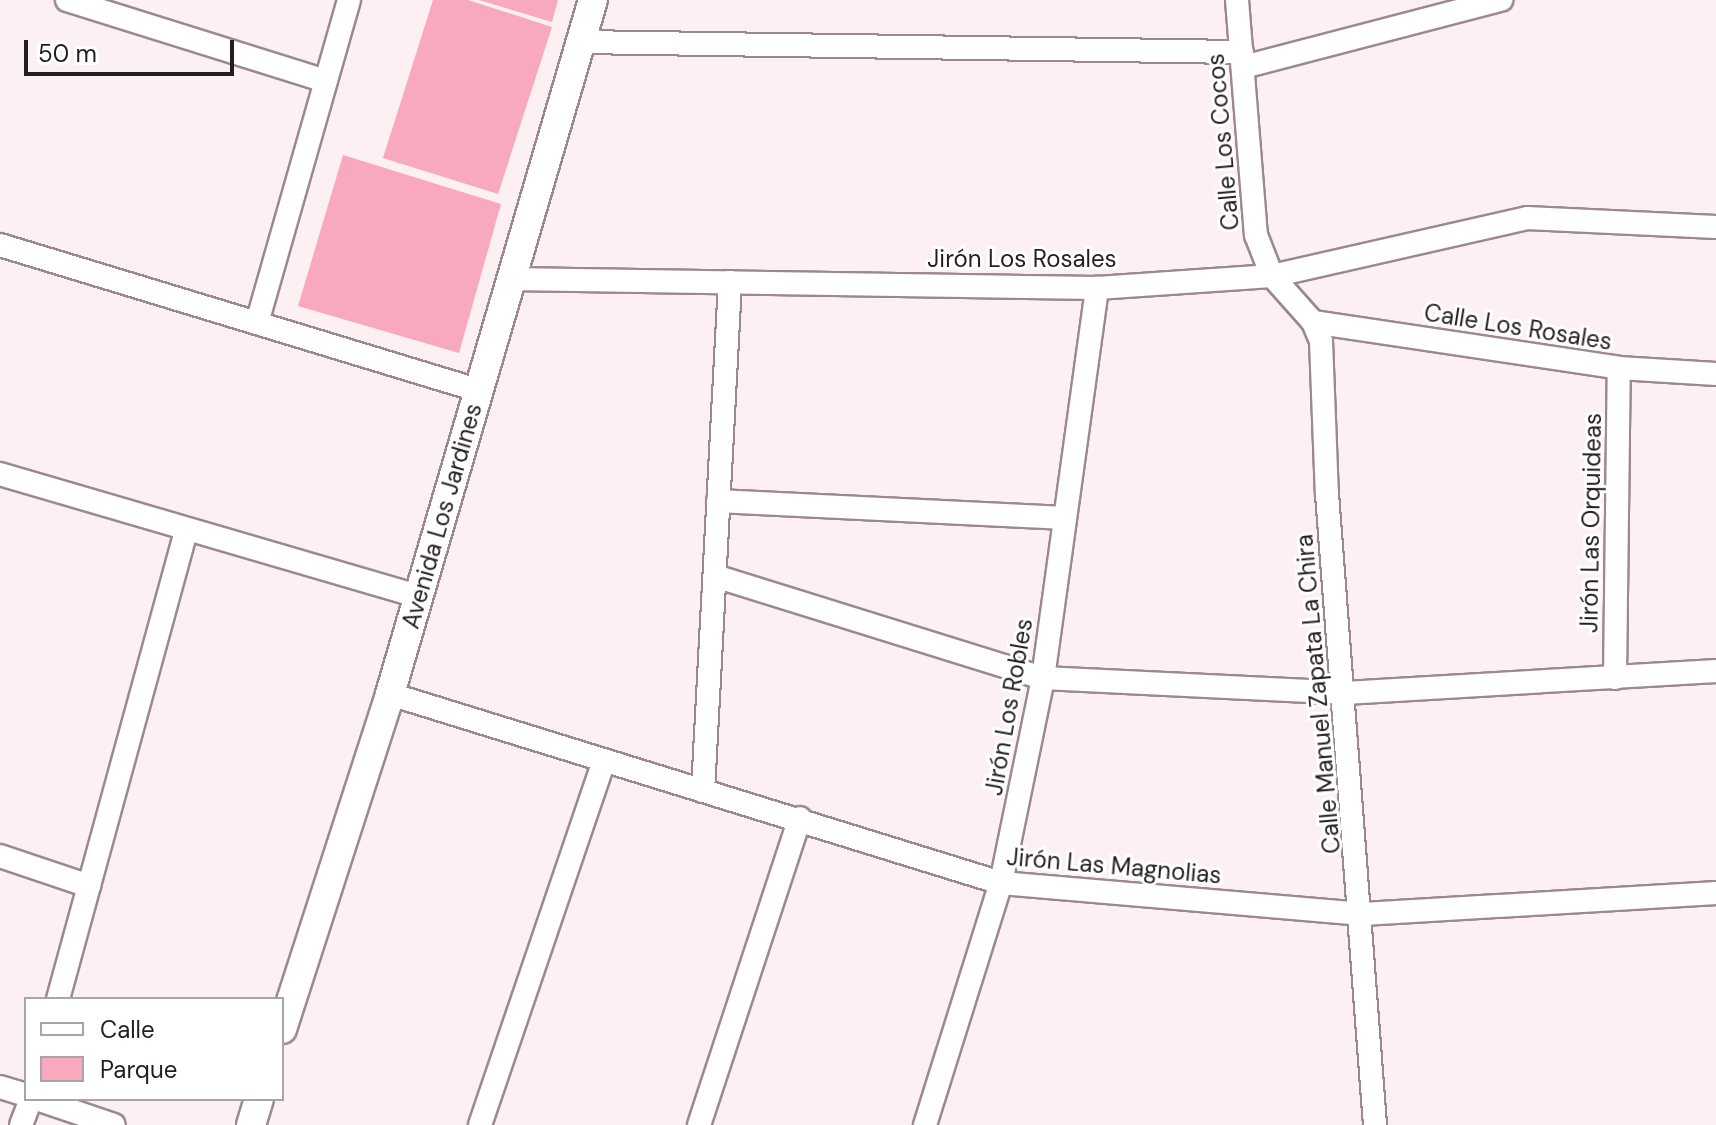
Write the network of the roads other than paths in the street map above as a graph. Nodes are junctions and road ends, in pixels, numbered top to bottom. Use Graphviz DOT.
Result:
graph roads {
  1 [pos="67,0"];
  2 [pos="349,0"];
  3 [pos="593,0"];
  4 [pos="1237,0"];
  5 [pos="1501,0"];
  6 [pos="580,42"];
  7 [pos="1242,60"];
  8 [pos="326,81"];
  9 [pos="1716,227"];
  10 [pos="0,245"];
  11 [pos="1272,276"];
  12 [pos="511,279"];
  13 [pos="730,282"];
  14 [pos="1097,288"];
  15 [pos="1313,322"];
  16 [pos="257,323"];
  17 [pos="1619,368"];
  18 [pos="1716,374"];
  19 [pos="478,390"];
  20 [pos="0,474"];
  21 [pos="718,501"];
  22 [pos="1065,518"];
  23 [pos="187,529"];
  24 [pos="715,576"];
  25 [pos="418,596"];
  26 [pos="1716,671"];
  27 [pos="1043,678"];
  28 [pos="1615,678"];
  29 [pos="1345,693"];
  30 [pos="390,694"];
  31 [pos="604,760"];
  32 [pos="703,791"];
  33 [pos="800,818"];
  34 [pos="0,856"];
  35 [pos="1001,883"];
  36 [pos="89,886"];
  37 [pos="1716,893"];
  38 [pos="1363,914"];
  39 [pos="59,997"];
  40 [pos="284,1023"];
  41 [pos="0,1087"];
  42 [pos="24,1096"];
  43 [pos="27,1101"];
  44 [pos="43,1101"];
  45 [pos="258,1101"];
  46 [pos="21,1125"];
  47 [pos="114,1125"];
  48 [pos="251,1125"];
  49 [pos="480,1125"];
  50 [pos="699,1125"];
  51 [pos="925,1125"];
  52 [pos="1375,1125"];
  1 -- 8 [label="street"];
  2 -- 8 [label="street"];
  3 -- 6 [label="street, Avenida Los Jardines"];
  4 -- 7 [label="street, Calle Los Cocos"];
  5 -- 7 [label="street"];
  6 -- 7 [label="street"];
  6 -- 12 [label="street, Avenida Los Jardines"];
  7 -- 11 [label="street, Calle Los Cocos"];
  8 -- 16 [label="street"];
  9 -- 11 [label="street, Jirón Los Rosales"];
  10 -- 16 [label="street"];
  11 -- 14 [label="street, Jirón Los Rosales"];
  11 -- 15 [label="street, Calle Manuel Zapata La Chira"];
  12 -- 13 [label="street, Jirón Los Rosales"];
  12 -- 19 [label="street, Avenida Los Jardines"];
  13 -- 14 [label="street, Jirón Los Rosales"];
  13 -- 21 [label="street"];
  14 -- 22 [label="street, Jirón Los Robles"];
  15 -- 17 [label="street, Calle Los Rosales"];
  15 -- 29 [label="street, Calle Manuel Zapata La Chira"];
  16 -- 19 [label="street"];
  17 -- 18 [label="street, Calle Los Rosales"];
  17 -- 28 [label="street, Jirón Las Orquideas"];
  19 -- 25 [label="street, Avenida Los Jardines"];
  20 -- 23 [label="street"];
  21 -- 22 [label="street"];
  21 -- 24 [label="street"];
  22 -- 27 [label="street, Jirón Los Robles"];
  23 -- 25 [label="street"];
  23 -- 36 [label="street"];
  24 -- 27 [label="street"];
  24 -- 32 [label="street"];
  25 -- 30 [label="street, Avenida Los Jardines"];
  26 -- 28 [label="street"];
  27 -- 29 [label="street"];
  27 -- 35 [label="street, Jirón Los Robles"];
  28 -- 29 [label="street"];
  29 -- 38 [label="street, Calle Manuel Zapata La Chira"];
  30 -- 31 [label="street, Jirón Las Magnolias"];
  30 -- 40 [label="street, Avenida Los Jardines"];
  31 -- 32 [label="street, Jirón Las Magnolias"];
  31 -- 49 [label="street"];
  32 -- 33 [label="street, Jirón Las Magnolias"];
  33 -- 35 [label="street, Jirón Las Magnolias"];
  33 -- 50 [label="street"];
  34 -- 36 [label="street"];
  35 -- 38 [label="street, Jirón Las Magnolias"];
  35 -- 51 [label="street, Jirón Los Robles"];
  36 -- 39 [label="street"];
  37 -- 38 [label="street, Jirón Las Magnolias"];
  38 -- 52 [label="street, Calle Manuel Zapata La Chira"];
  41 -- 42 [label="street"];
  43 -- 46 [label="street"];
  44 -- 47 [label="street"];
  45 -- 48 [label="street"];
}
